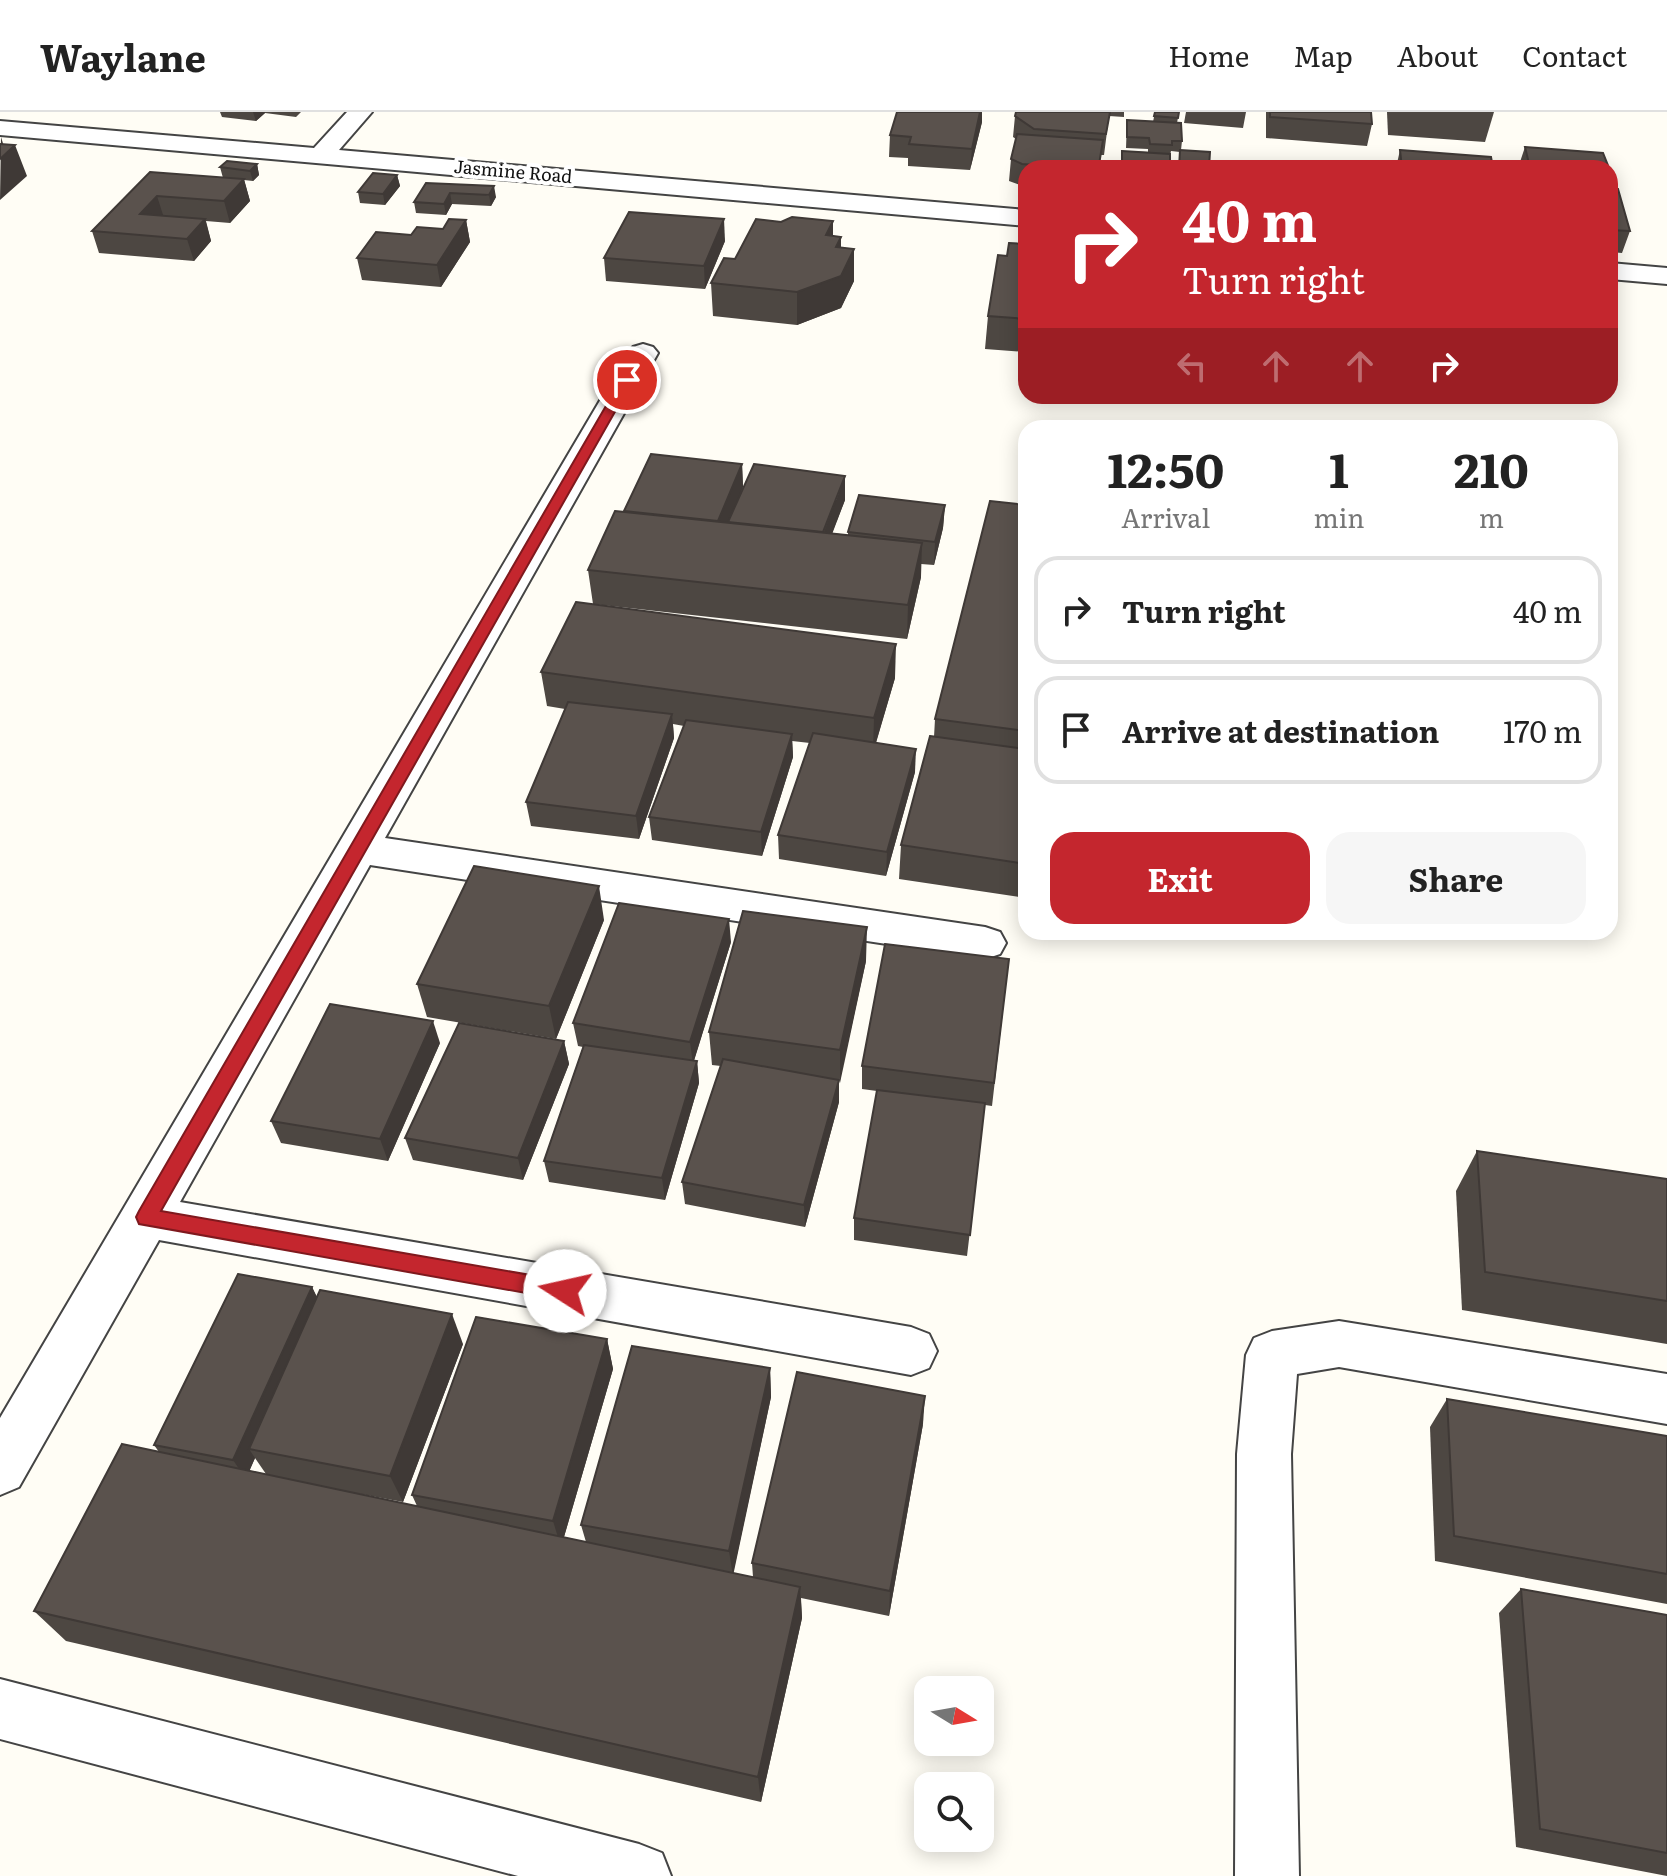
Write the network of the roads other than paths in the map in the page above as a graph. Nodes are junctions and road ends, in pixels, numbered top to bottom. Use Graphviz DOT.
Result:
graph roads {
  1 [pos="360,112"];
  2 [pos="0,128"];
  3 [pos="321,155"];
  4 [pos="1018,217"];
  5 [pos="1618,272"];
  6 [pos="1667,276"];
  7 [pos="643,353"];
  8 [pos="358,849"];
  9 [pos="985,943"];
  10 [pos="147,1217"];
  11 [pos="911,1351"];
  12 [pos="1667,1399"];
  13 [pos="0,1469"];
  14 [pos="0,1709"];
  15 [pos="639,1876"];
  16 [pos="1267,1876"];
  1 -- 3 [label="street"];
  2 -- 3 [label="street, Jasmine Road"];
  3 -- 4 [label="street, Jasmine Road"];
  5 -- 6 [label="street"];
  7 -- 8 [label="street"];
  8 -- 9 [label="street"];
  8 -- 10 [label="street"];
  10 -- 11 [label="street"];
  10 -- 13 [label="street"];
  12 -- 16 [label="street"];
  14 -- 15 [label="street"];
}
